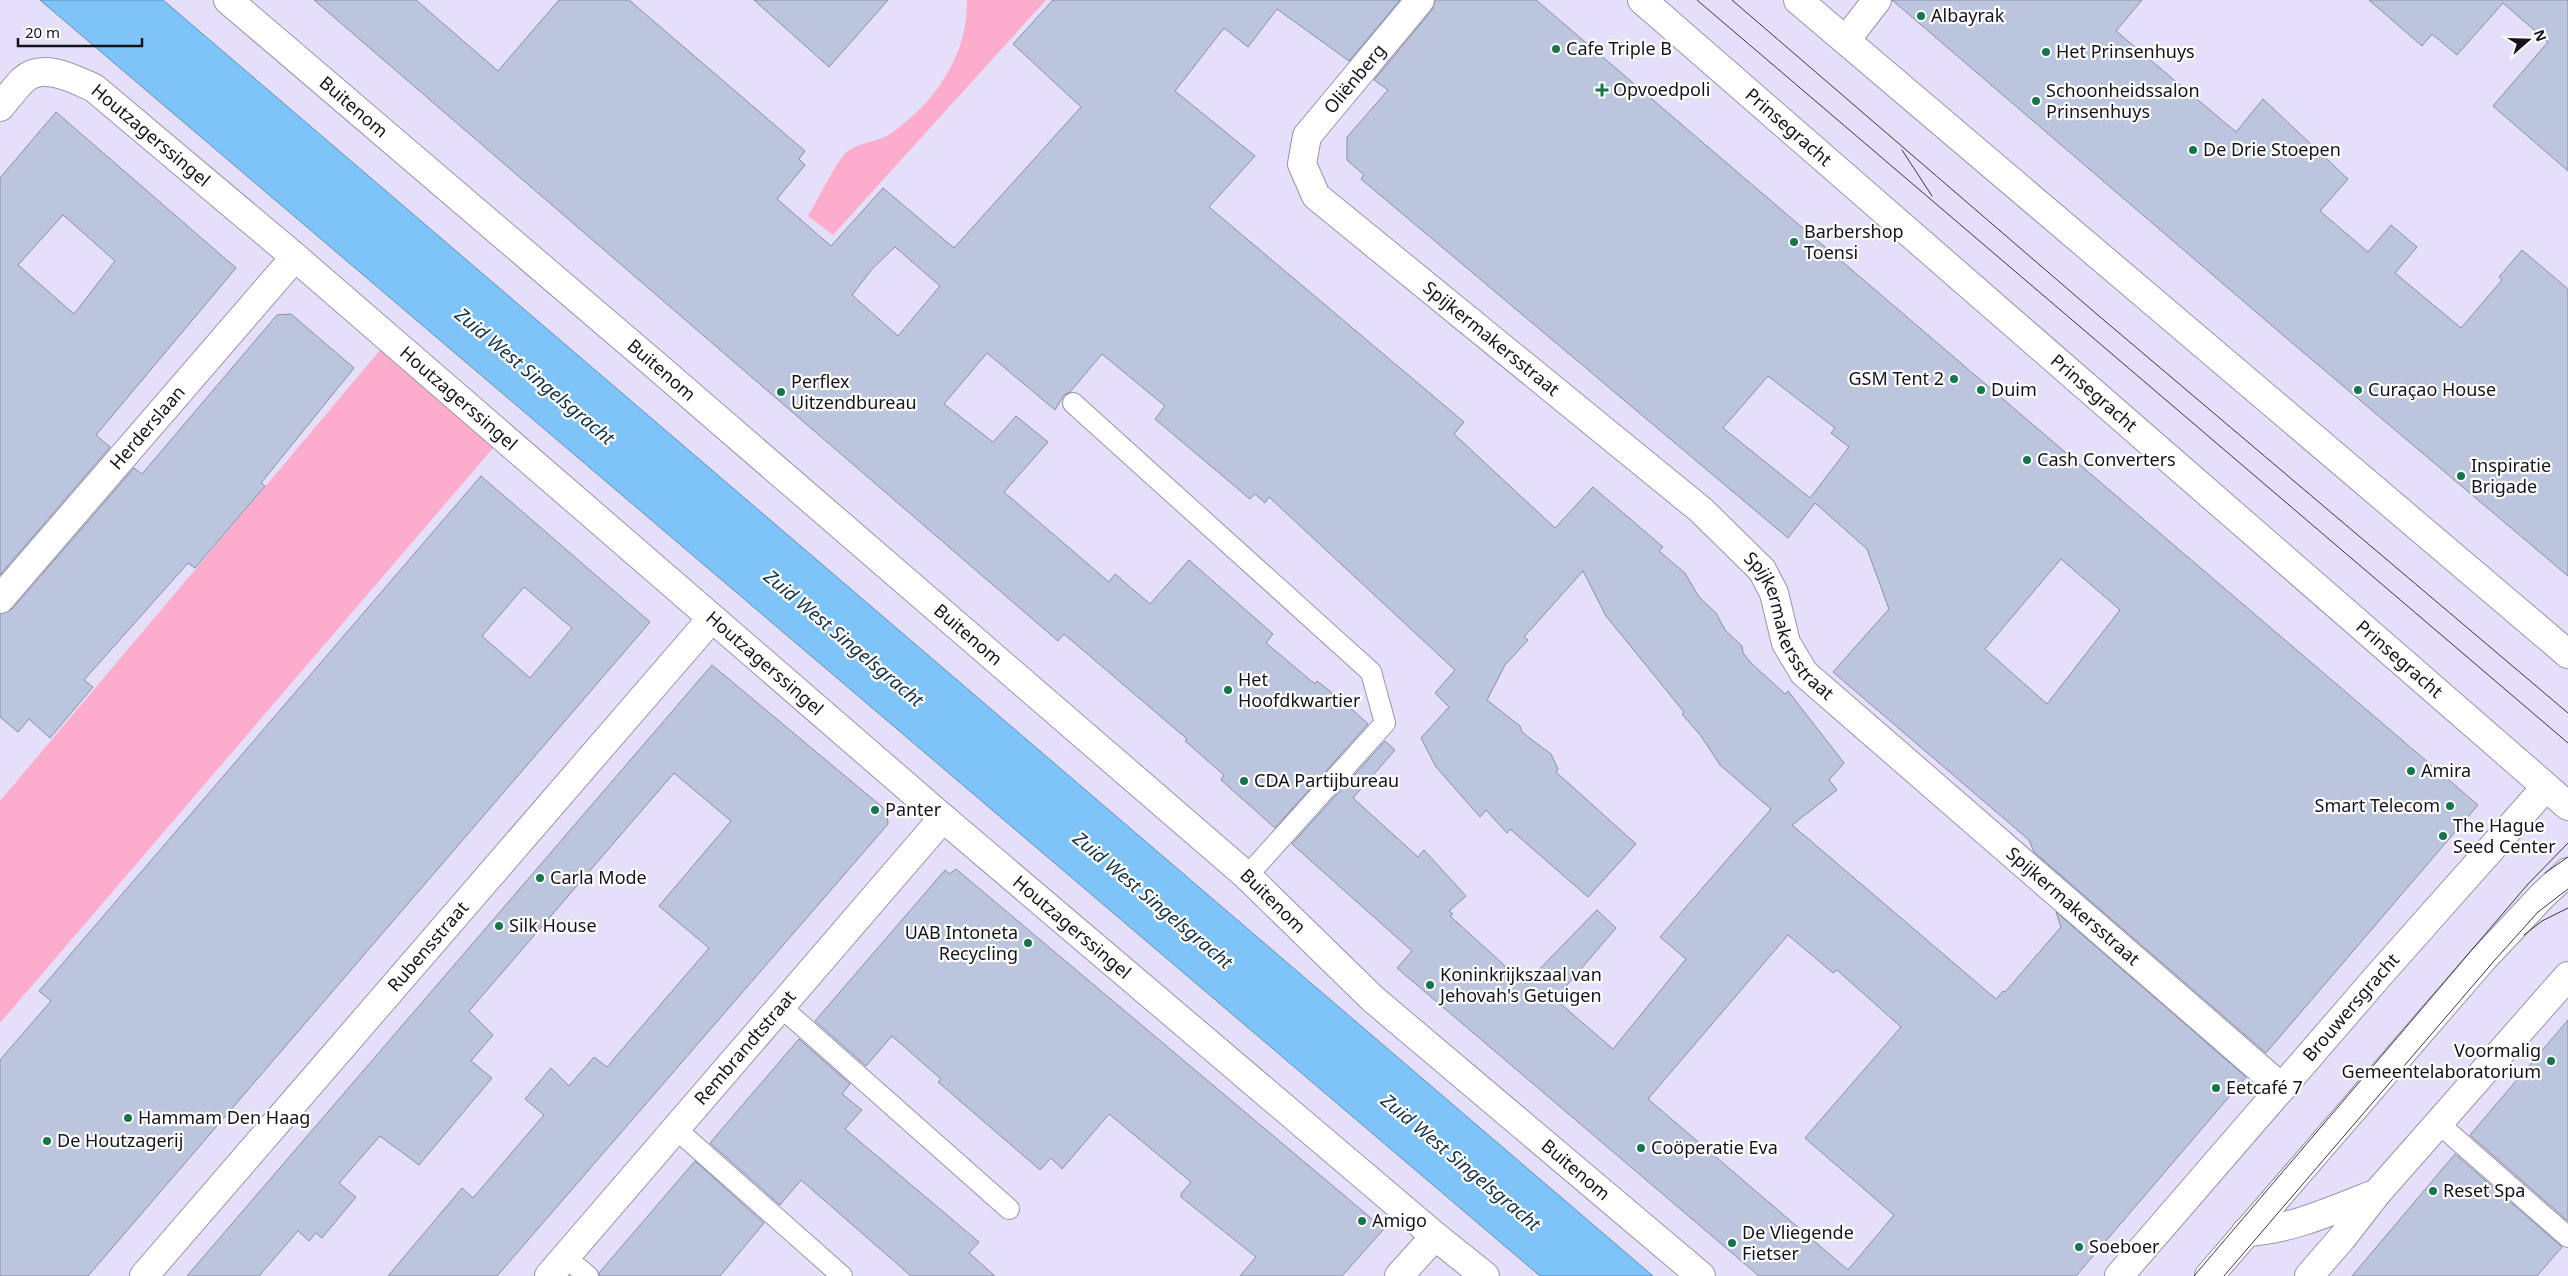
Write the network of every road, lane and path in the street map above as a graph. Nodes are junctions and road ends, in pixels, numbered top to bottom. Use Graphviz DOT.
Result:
graph roads {
  1 [pos="228,0"];
  2 [pos="1420,0"];
  3 [pos="1642,0"];
  4 [pos="1798,0"];
  5 [pos="1877,0"];
  6 [pos="1846,40"];
  7 [pos="0,107"];
  8 [pos="1302,164"];
  9 [pos="295,257"];
  10 [pos="1073,403"];
  11 [pos="0,599"];
  12 [pos="712,618"];
  13 [pos="2568,654"];
  14 [pos="2546,787"];
  15 [pos="2568,806"];
  16 [pos="943,818"];
  17 [pos="2568,872"];
  18 [pos="1247,876"];
  19 [pos="2568,976"];
  20 [pos="781,1007"];
  21 [pos="2282,1088"];
  22 [pos="2438,1124"];
  23 [pos="676,1129"];
  24 [pos="2377,1193"];
  25 [pos="1010,1209"];
  26 [pos="2246,1232"];
  27 [pos="1434,1236"];
  28 [pos="2568,1237"];
  29 [pos="557,1266"];
  30 [pos="144,1276"];
  31 [pos="588,1276"];
  32 [pos="842,1276"];
  33 [pos="1399,1276"];
  34 [pos="1485,1276"];
  35 [pos="1701,1276"];
  36 [pos="2119,1276"];
  37 [pos="2209,1276"];
  38 [pos="2309,1276"];
  1 -- 18 [label="street, Buitenom"];
  2 -- 8 [label="street, Oliënberg"];
  3 -- 14 [label="street, Prinsegracht"];
  4 -- 6 [label="street"];
  5 -- 6 [label="street"];
  6 -- 13 [label="street"];
  7 -- 9 [label="street, Houtzagerssingel"];
  8 -- 21 [label="street, Spijkermakersstraat"];
  9 -- 11 [label="street, Herderslaan"];
  9 -- 12 [label="street, Houtzagerssingel"];
  10 -- 18 [label="lane"];
  12 -- 16 [label="street, Houtzagerssingel"];
  12 -- 30 [label="street, Rubensstraat"];
  14 -- 15 [label="street, Prinsegracht"];
  14 -- 21 [label="street, Brouwersgracht"];
  16 -- 20 [label="street, Rembrandtstraat"];
  16 -- 27 [label="street, Houtzagerssingel"];
  17 -- 26 [label="street"];
  18 -- 35 [label="street, Buitenom"];
  19 -- 22 [label="street"];
  20 -- 23 [label="street, Rembrandtstraat"];
  20 -- 25 [label="lane"];
  21 -- 36 [label="street, Brouwersgracht"];
  22 -- 24 [label="street"];
  22 -- 28 [label="lane"];
  23 -- 29 [label="street, Rembrandtstraat"];
  23 -- 32 [label="lane"];
  24 -- 26 [label="street"];
  24 -- 38 [label="street"];
  26 -- 37 [label="street"];
  27 -- 33 [label="street"];
  27 -- 34 [label="street, Houtzagerssingel"];
  29 -- 31 [label="lane"];
}
